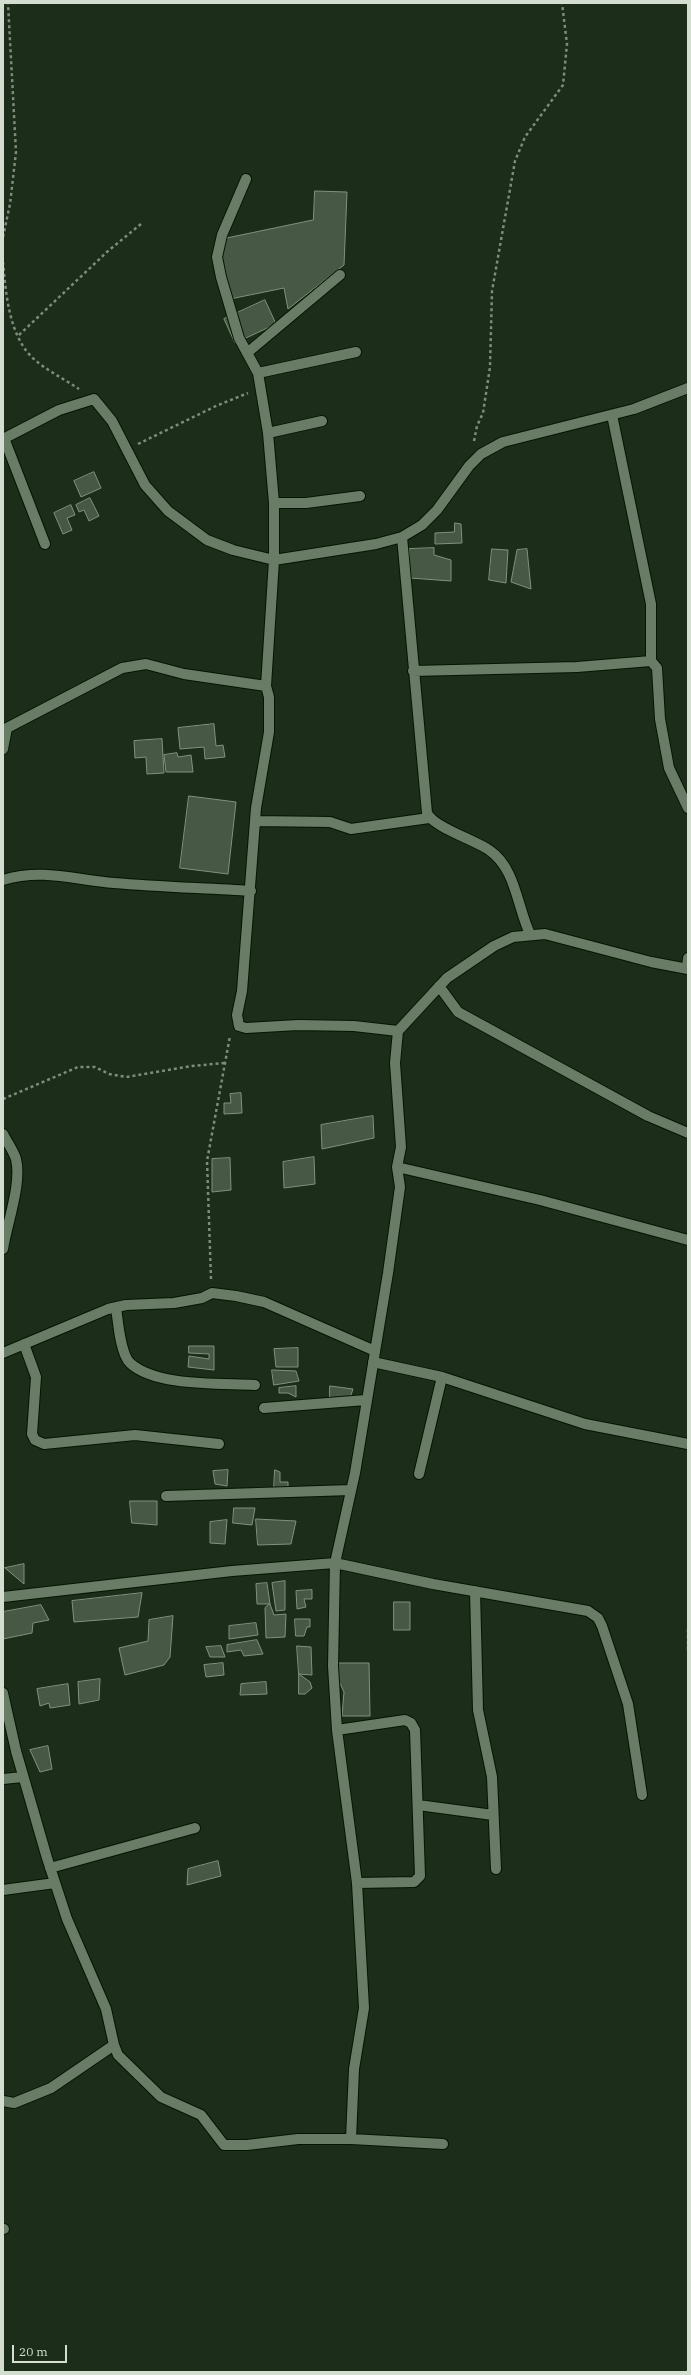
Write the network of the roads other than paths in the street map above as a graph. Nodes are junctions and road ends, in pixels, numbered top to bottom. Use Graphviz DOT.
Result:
graph roads {
  1 [pos="246,179"];
  2 [pos="340,275"];
  3 [pos="356,352"];
  4 [pos="247,353"];
  5 [pos="258,373"];
  6 [pos="688,388"];
  7 [pos="612,415"];
  8 [pos="322,421"];
  9 [pos="268,433"];
  10 [pos="4,438"];
  11 [pos="360,496"];
  12 [pos="274,503"];
  13 [pos="402,537"];
  14 [pos="45,544"];
  15 [pos="274,560"];
  16 [pos="651,661"];
  17 [pos="413,671"];
  18 [pos="266,686"];
  19 [pos="18,721"];
  20 [pos="3,722"];
  21 [pos="3,749"];
  22 [pos="688,808"];
  23 [pos="429,818"];
  24 [pos="255,821"];
  25 [pos="3,880"];
  26 [pos="251,891"];
  27 [pos="530,934"];
  28 [pos="688,958"];
  29 [pos="688,969"];
  30 [pos="439,986"];
  31 [pos="398,1031"];
  32 [pos="688,1133"];
  33 [pos="3,1134"];
  34 [pos="397,1167"];
  35 [pos="688,1240"];
  36 [pos="3,1249"];
  37 [pos="116,1307"];
  38 [pos="24,1344"];
  39 [pos="375,1351"];
  40 [pos="3,1353"];
  41 [pos="373,1362"];
  42 [pos="442,1377"];
  43 [pos="255,1385"];
  44 [pos="366,1400"];
  45 [pos="264,1408"];
  46 [pos="218,1444"];
  47 [pos="688,1444"];
  48 [pos="419,1474"];
  49 [pos="351,1490"];
  50 [pos="166,1496"];
  51 [pos="335,1563"];
  52 [pos="475,1591"];
  53 [pos="3,1596"];
  54 [pos="3,1693"];
  55 [pos="338,1730"];
  56 [pos="23,1777"];
  57 [pos="3,1779"];
  58 [pos="642,1795"];
  59 [pos="418,1805"];
  60 [pos="493,1815"];
  61 [pos="195,1828"];
  62 [pos="50,1868"];
  63 [pos="496,1869"];
  64 [pos="55,1883"];
  65 [pos="357,1883"];
  66 [pos="3,1890"];
  67 [pos="114,2045"];
  68 [pos="3,2101"];
  69 [pos="351,2139"];
  70 [pos="443,2144"];
  1 -- 4 [label="street"];
  2 -- 4 [label="street"];
  3 -- 5 [label="street"];
  4 -- 5 [label="street"];
  5 -- 9 [label="street"];
  6 -- 7 [label="street"];
  7 -- 13 [label="street"];
  7 -- 16 [label="street"];
  8 -- 9 [label="street"];
  9 -- 12 [label="street"];
  10 -- 14 [label="street"];
  10 -- 15 [label="street"];
  11 -- 12 [label="street"];
  12 -- 15 [label="street"];
  13 -- 15 [label="street"];
  13 -- 17 [label="street"];
  15 -- 18 [label="street"];
  16 -- 17 [label="street"];
  16 -- 22 [label="street"];
  17 -- 23 [label="street"];
  18 -- 19 [label="street"];
  18 -- 24 [label="street"];
  19 -- 20 [label="street"];
  19 -- 21 [label="street"];
  23 -- 24 [label="street"];
  23 -- 27 [label="street"];
  24 -- 26 [label="street"];
  25 -- 26 [label="street"];
  26 -- 31 [label="street"];
  27 -- 29 [label="street"];
  27 -- 30 [label="street"];
  28 -- 29 [label="street"];
  30 -- 31 [label="street"];
  30 -- 32 [label="street"];
  31 -- 34 [label="street"];
  33 -- 36 [label="street"];
  34 -- 35 [label="street"];
  34 -- 39 [label="street"];
  37 -- 38 [label="street"];
  37 -- 39 [label="street"];
  37 -- 43 [label="street"];
  38 -- 40 [label="street"];
  38 -- 46 [label="street"];
  39 -- 41 [label="street"];
  41 -- 42 [label="street"];
  41 -- 44 [label="street"];
  42 -- 47 [label="street"];
  42 -- 48 [label="street"];
  44 -- 45 [label="street"];
  44 -- 49 [label="street"];
  49 -- 50 [label="street"];
  49 -- 51 [label="street"];
  51 -- 52 [label="street"];
  51 -- 53 [label="street"];
  51 -- 55 [label="street"];
  52 -- 58 [label="street"];
  52 -- 60 [label="street"];
  54 -- 56 [label="street"];
  55 -- 59 [label="street"];
  55 -- 65 [label="street"];
  56 -- 57 [label="street"];
  56 -- 62 [label="street"];
  59 -- 60 [label="street"];
  59 -- 65 [label="street"];
  60 -- 63 [label="street"];
  61 -- 62 [label="street"];
  62 -- 64 [label="street"];
  64 -- 66 [label="street"];
  64 -- 67 [label="street"];
  65 -- 69 [label="street"];
  67 -- 68 [label="street"];
  67 -- 69 [label="street"];
  69 -- 70 [label="street"];
}
